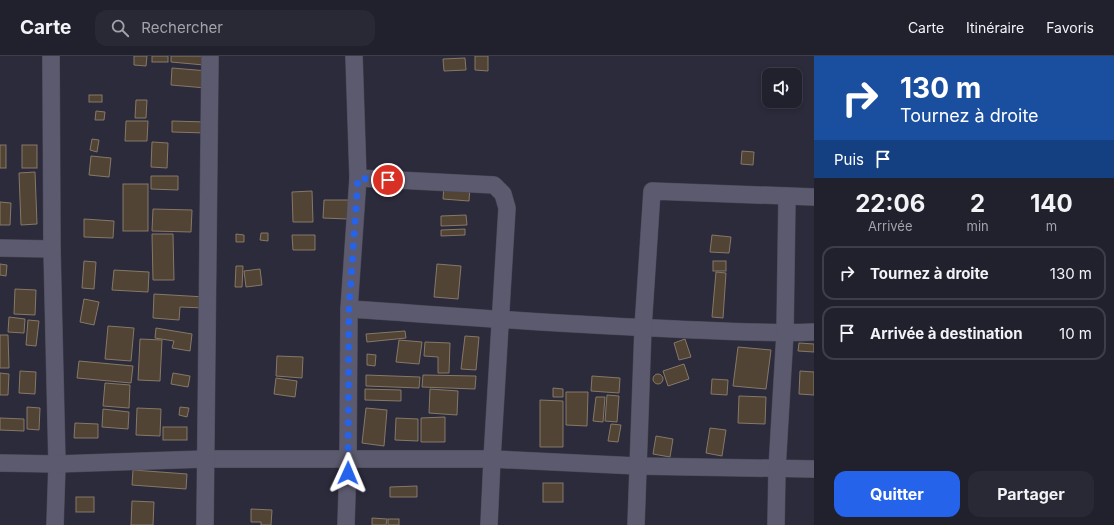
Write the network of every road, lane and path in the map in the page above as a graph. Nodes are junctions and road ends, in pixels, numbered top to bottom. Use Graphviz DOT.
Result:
graph roads {
  1 [pos="51,56"];
  2 [pos="210,56"];
  3 [pos="354,56"];
  4 [pos="358,178"];
  5 [pos="787,196"];
  6 [pos="814,197"];
  7 [pos="0,248"];
  8 [pos="52,249"];
  9 [pos="349,309"];
  10 [pos="500,319"];
  11 [pos="643,328"];
  12 [pos="814,332"];
  13 [pos="785,333"];
  14 [pos="205,459"];
  15 [pos="492,459"];
  16 [pos="348,460"];
  17 [pos="0,463"];
  18 [pos="57,464"];
  19 [pos="637,466"];
  20 [pos="777,469"];
  21 [pos="814,469"];
  22 [pos="55,525"];
  23 [pos="205,525"];
  24 [pos="346,525"];
  25 [pos="489,525"];
  26 [pos="636,525"];
  27 [pos="776,525"];
  1 -- 8 [label="street"];
  2 -- 14 [label="street"];
  3 -- 4 [label="street"];
  4 -- 9 [label="street"];
  4 -- 10 [label="street"];
  5 -- 6 [label="street"];
  5 -- 11 [label="street"];
  5 -- 13 [label="street"];
  7 -- 8 [label="street"];
  8 -- 18 [label="street"];
  9 -- 10 [label="street"];
  9 -- 16 [label="street"];
  10 -- 11 [label="street"];
  10 -- 15 [label="street"];
  11 -- 13 [label="street"];
  11 -- 19 [label="street"];
  12 -- 13 [label="street"];
  13 -- 20 [label="street"];
  14 -- 16 [label="street"];
  14 -- 18 [label="street"];
  14 -- 23 [label="street"];
  15 -- 16 [label="street"];
  15 -- 19 [label="street"];
  15 -- 25 [label="street"];
  16 -- 24 [label="street"];
  17 -- 18 [label="street"];
  18 -- 22 [label="street"];
  19 -- 20 [label="street"];
  19 -- 26 [label="street"];
  20 -- 21 [label="street"];
  20 -- 27 [label="street"];
}
